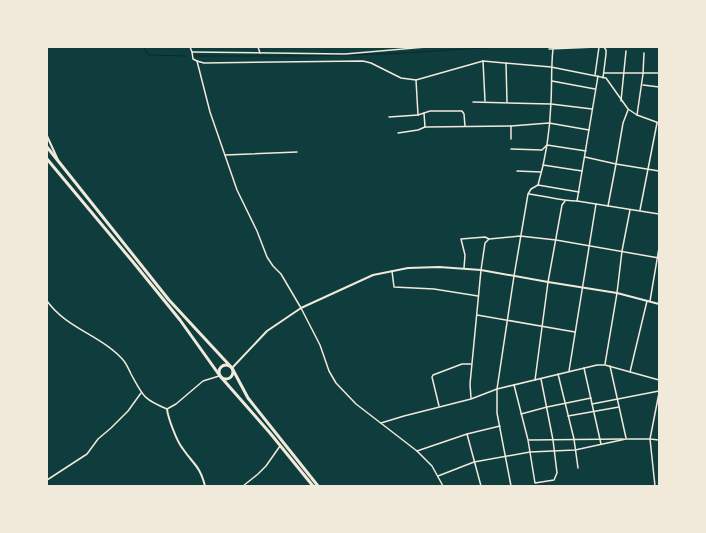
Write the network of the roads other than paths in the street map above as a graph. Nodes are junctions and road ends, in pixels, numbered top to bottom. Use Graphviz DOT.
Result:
graph roads {
  1 [pos="190,47"];
  2 [pos="258,47"];
  3 [pos="413,47"];
  4 [pos="426,47"];
  5 [pos="598,47"];
  6 [pos="604,47"];
  7 [pos="549,49"];
  8 [pos="553,49"];
  9 [pos="626,51"];
  10 [pos="192,52"];
  11 [pos="260,53"];
  12 [pos="644,53"];
  13 [pos="196,61"];
  14 [pos="483,61"];
  15 [pos="506,63"];
  16 [pos="551,67"];
  17 [pos="604,73"];
  18 [pos="623,73"];
  19 [pos="659,73"];
  20 [pos="644,74"];
  21 [pos="595,75"];
  22 [pos="598,76"];
  23 [pos="603,78"];
  24 [pos="416,80"];
  25 [pos="552,81"];
  26 [pos="642,85"];
  27 [pos="659,87"];
  28 [pos="595,89"];
  29 [pos="473,102"];
  30 [pos="485,102"];
  31 [pos="507,102"];
  32 [pos="621,102"];
  33 [pos="551,104"];
  34 [pos="592,109"];
  35 [pos="628,109"];
  36 [pos="424,112"];
  37 [pos="418,115"];
  38 [pos="637,115"];
  39 [pos="389,117"];
  40 [pos="549,123"];
  41 [pos="658,123"];
  42 [pos="465,126"];
  43 [pos="511,126"];
  44 [pos="425,127"];
  45 [pos="589,130"];
  46 [pos="398,133"];
  47 [pos="47,136"];
  48 [pos="511,139"];
  49 [pos="547,145"];
  50 [pos="47,147"];
  51 [pos="511,149"];
  52 [pos="586,151"];
  53 [pos="297,152"];
  54 [pos="225,155"];
  55 [pos="585,157"];
  56 [pos="47,159"];
  57 [pos="60,162"];
  58 [pos="616,164"];
  59 [pos="542,165"];
  60 [pos="647,169"];
  61 [pos="517,171"];
  62 [pos="582,171"];
  63 [pos="659,171"];
  64 [pos="541,172"];
  65 [pos="538,185"];
  66 [pos="579,192"];
  67 [pos="528,194"];
  68 [pos="565,201"];
  69 [pos="577,201"];
  70 [pos="596,204"];
  71 [pos="608,206"];
  72 [pos="630,210"];
  73 [pos="640,210"];
  74 [pos="659,214"];
  75 [pos="520,236"];
  76 [pos="488,239"];
  77 [pos="556,240"];
  78 [pos="590,246"];
  79 [pos="659,248"];
  80 [pos="622,251"];
  81 [pos="658,258"];
  82 [pos="464,269"];
  83 [pos="481,270"];
  84 [pos="392,271"];
  85 [pos="514,276"];
  86 [pos="548,282"];
  87 [pos="582,287"];
  88 [pos="617,293"];
  89 [pos="478,296"];
  90 [pos="47,302"];
  91 [pos="649,302"];
  92 [pos="659,304"];
  93 [pos="301,308"];
  94 [pos="477,315"];
  95 [pos="508,321"];
  96 [pos="542,327"];
  97 [pos="575,332"];
  98 [pos="472,364"];
  99 [pos="604,365"];
  100 [pos="610,366"];
  101 [pos="232,368"];
  102 [pos="584,368"];
  103 [pos="569,371"];
  104 [pos="630,372"];
  105 [pos="558,374"];
  106 [pos="220,376"];
  107 [pos="541,379"];
  108 [pos="659,380"];
  109 [pos="535,381"];
  110 [pos="514,385"];
  111 [pos="497,388"];
  112 [pos="659,392"];
  113 [pos="141,393"];
  114 [pos="591,398"];
  115 [pos="471,399"];
  116 [pos="617,399"];
  117 [pos="566,404"];
  118 [pos="592,404"];
  119 [pos="439,406"];
  120 [pos="547,407"];
  121 [pos="619,407"];
  122 [pos="167,409"];
  123 [pos="594,412"];
  124 [pos="521,414"];
  125 [pos="568,416"];
  126 [pos="381,423"];
  127 [pos="500,426"];
  128 [pos="467,434"];
  129 [pos="574,439"];
  130 [pos="626,439"];
  131 [pos="650,439"];
  132 [pos="528,440"];
  133 [pos="553,440"];
  134 [pos="600,440"];
  135 [pos="659,440"];
  136 [pos="601,444"];
  137 [pos="280,446"];
  138 [pos="553,450"];
  139 [pos="575,450"];
  140 [pos="418,451"];
  141 [pos="530,452"];
  142 [pos="506,457"];
  143 [pos="474,462"];
  144 [pos="578,468"];
  145 [pos="437,476"];
  146 [pos="47,480"];
  147 [pos="205,486"];
  148 [pos="243,486"];
  149 [pos="313,486"];
  150 [pos="318,486"];
  151 [pos="443,486"];
  152 [pos="481,486"];
  153 [pos="511,486"];
  154 [pos="655,486"];
  1 -- 10 [label="street"];
  2 -- 11 [label="street"];
  3 -- 4 [label="street"];
  3 -- 11 [label="street"];
  5 -- 8 [label="street"];
  5 -- 21 [label="street"];
  6 -- 17 [label="street"];
  7 -- 8 [label="street"];
  8 -- 16 [label="street"];
  9 -- 18 [label="street"];
  10 -- 11 [label="street"];
  10 -- 13 [label="street"];
  12 -- 20 [label="street"];
  13 -- 24 [label="street"];
  13 -- 54 [label="street"];
  14 -- 15 [label="street"];
  14 -- 24 [label="street"];
  14 -- 30 [label="street"];
  15 -- 16 [label="street"];
  15 -- 31 [label="street"];
  16 -- 21 [label="street"];
  16 -- 25 [label="street"];
  17 -- 18 [label="street"];
  17 -- 23 [label="street"];
  18 -- 20 [label="street"];
  18 -- 32 [label="street"];
  19 -- 20 [label="street"];
  20 -- 26 [label="street"];
  21 -- 22 [label="street"];
  22 -- 23 [label="street"];
  22 -- 28 [label="street"];
  23 -- 32 [label="street"];
  24 -- 37 [label="street"];
  25 -- 28 [label="street"];
  25 -- 33 [label="street"];
  26 -- 27 [label="street"];
  26 -- 38 [label="street"];
  28 -- 34 [label="street"];
  29 -- 30 [label="street"];
  30 -- 31 [label="street"];
  31 -- 33 [label="street"];
  32 -- 35 [label="street"];
  33 -- 34 [label="street"];
  33 -- 40 [label="street"];
  34 -- 45 [label="street"];
  35 -- 38 [label="street"];
  35 -- 58 [label="street"];
  36 -- 37 [label="street"];
  36 -- 42 [label="street"];
  36 -- 44 [label="street"];
  37 -- 39 [label="street"];
  38 -- 41 [label="street"];
  40 -- 43 [label="street"];
  40 -- 45 [label="street"];
  40 -- 49 [label="street"];
  41 -- 60 [label="street"];
  42 -- 43 [label="street"];
  42 -- 44 [label="street"];
  43 -- 48 [label="street"];
  44 -- 46 [label="street"];
  45 -- 52 [label="street"];
  47 -- 57 [label="street"];
  49 -- 51 [label="street"];
  49 -- 52 [label="street"];
  49 -- 59 [label="street"];
  50 -- 57 [label="highway"];
  52 -- 55 [label="street"];
  53 -- 54 [label="street"];
  54 -- 93 [label="street"];
  55 -- 58 [label="street"];
  55 -- 62 [label="street"];
  56 -- 106 [label="highway"];
  57 -- 101 [label="highway"];
  58 -- 60 [label="street"];
  58 -- 71 [label="street"];
  59 -- 62 [label="street"];
  59 -- 64 [label="street"];
  60 -- 63 [label="street"];
  60 -- 73 [label="street"];
  61 -- 64 [label="street"];
  62 -- 66 [label="street"];
  64 -- 65 [label="street"];
  65 -- 66 [label="street"];
  65 -- 67 [label="street"];
  66 -- 69 [label="street"];
  67 -- 68 [label="street"];
  67 -- 75 [label="street"];
  68 -- 69 [label="street"];
  68 -- 77 [label="street"];
  69 -- 70 [label="street"];
  70 -- 71 [label="street"];
  70 -- 78 [label="street"];
  71 -- 72 [label="street"];
  72 -- 73 [label="street"];
  72 -- 80 [label="street"];
  73 -- 74 [label="street"];
  75 -- 76 [label="street"];
  75 -- 77 [label="street"];
  75 -- 85 [label="street"];
  76 -- 82 [label="street"];
  76 -- 83 [label="street"];
  77 -- 78 [label="street"];
  77 -- 86 [label="street"];
  78 -- 80 [label="street"];
  78 -- 87 [label="street"];
  79 -- 81 [label="street"];
  80 -- 81 [label="street"];
  80 -- 88 [label="street"];
  81 -- 91 [label="street"];
  82 -- 83 [label="street"];
  82 -- 84 [label="street"];
  83 -- 85 [label="street"];
  83 -- 89 [label="street"];
  84 -- 89 [label="street"];
  84 -- 93 [label="street"];
  85 -- 86 [label="street"];
  85 -- 95 [label="street"];
  86 -- 87 [label="street"];
  86 -- 96 [label="street"];
  87 -- 88 [label="street"];
  87 -- 97 [label="street"];
  88 -- 91 [label="street"];
  88 -- 99 [label="street"];
  89 -- 94 [label="street"];
  90 -- 113 [label="street"];
  91 -- 92 [label="street"];
  91 -- 104 [label="street"];
  93 -- 101 [label="street"];
  93 -- 126 [label="street"];
  94 -- 95 [label="street"];
  94 -- 98 [label="street"];
  95 -- 96 [label="street"];
  95 -- 111 [label="street"];
  96 -- 97 [label="street"];
  96 -- 109 [label="street"];
  97 -- 103 [label="street"];
  98 -- 115 [label="street"];
  98 -- 119 [label="street"];
  99 -- 100 [label="street"];
  99 -- 102 [label="street"];
  100 -- 104 [label="street"];
  100 -- 116 [label="street"];
  101 -- 106 [label="highway"];
  101 -- 106 [label="highway"];
  101 -- 150 [label="highway"];
  102 -- 103 [label="street"];
  102 -- 114 [label="street"];
  103 -- 105 [label="street"];
  104 -- 108 [label="street"];
  105 -- 107 [label="street"];
  105 -- 117 [label="street"];
  106 -- 122 [label="street"];
  106 -- 137 [label="highway"];
  107 -- 109 [label="street"];
  107 -- 120 [label="street"];
  109 -- 110 [label="street"];
  110 -- 111 [label="street"];
  110 -- 124 [label="street"];
  111 -- 115 [label="street"];
  111 -- 127 [label="street"];
  112 -- 116 [label="street"];
  112 -- 131 [label="street"];
  113 -- 122 [label="street"];
  113 -- 146 [label="street"];
  114 -- 117 [label="street"];
  114 -- 118 [label="street"];
  115 -- 119 [label="street"];
  116 -- 118 [label="street"];
  116 -- 121 [label="street"];
  117 -- 120 [label="street"];
  117 -- 125 [label="street"];
  118 -- 123 [label="street"];
  119 -- 126 [label="street"];
  120 -- 124 [label="street"];
  120 -- 133 [label="street"];
  121 -- 123 [label="street"];
  121 -- 130 [label="street"];
  122 -- 147 [label="street"];
  123 -- 125 [label="street"];
  123 -- 134 [label="street"];
  124 -- 132 [label="street"];
  125 -- 129 [label="street"];
  126 -- 140 [label="street"];
  127 -- 128 [label="street"];
  127 -- 142 [label="street"];
  128 -- 140 [label="street"];
  128 -- 143 [label="street"];
  129 -- 133 [label="street"];
  129 -- 134 [label="street"];
  129 -- 139 [label="street"];
  130 -- 131 [label="street"];
  130 -- 134 [label="street"];
  130 -- 136 [label="street"];
  131 -- 135 [label="street"];
  131 -- 154 [label="street"];
  132 -- 133 [label="street"];
  132 -- 141 [label="street"];
  133 -- 138 [label="street"];
  134 -- 136 [label="street"];
  136 -- 139 [label="street"];
  137 -- 148 [label="street"];
  137 -- 149 [label="highway"];
  138 -- 139 [label="street"];
  138 -- 141 [label="street"];
  138 -- 141 [label="street"];
  139 -- 144 [label="street"];
  140 -- 145 [label="street"];
  141 -- 142 [label="street"];
  142 -- 143 [label="street"];
  142 -- 153 [label="street"];
  143 -- 145 [label="street"];
  143 -- 152 [label="street"];
  145 -- 151 [label="street"];
}
